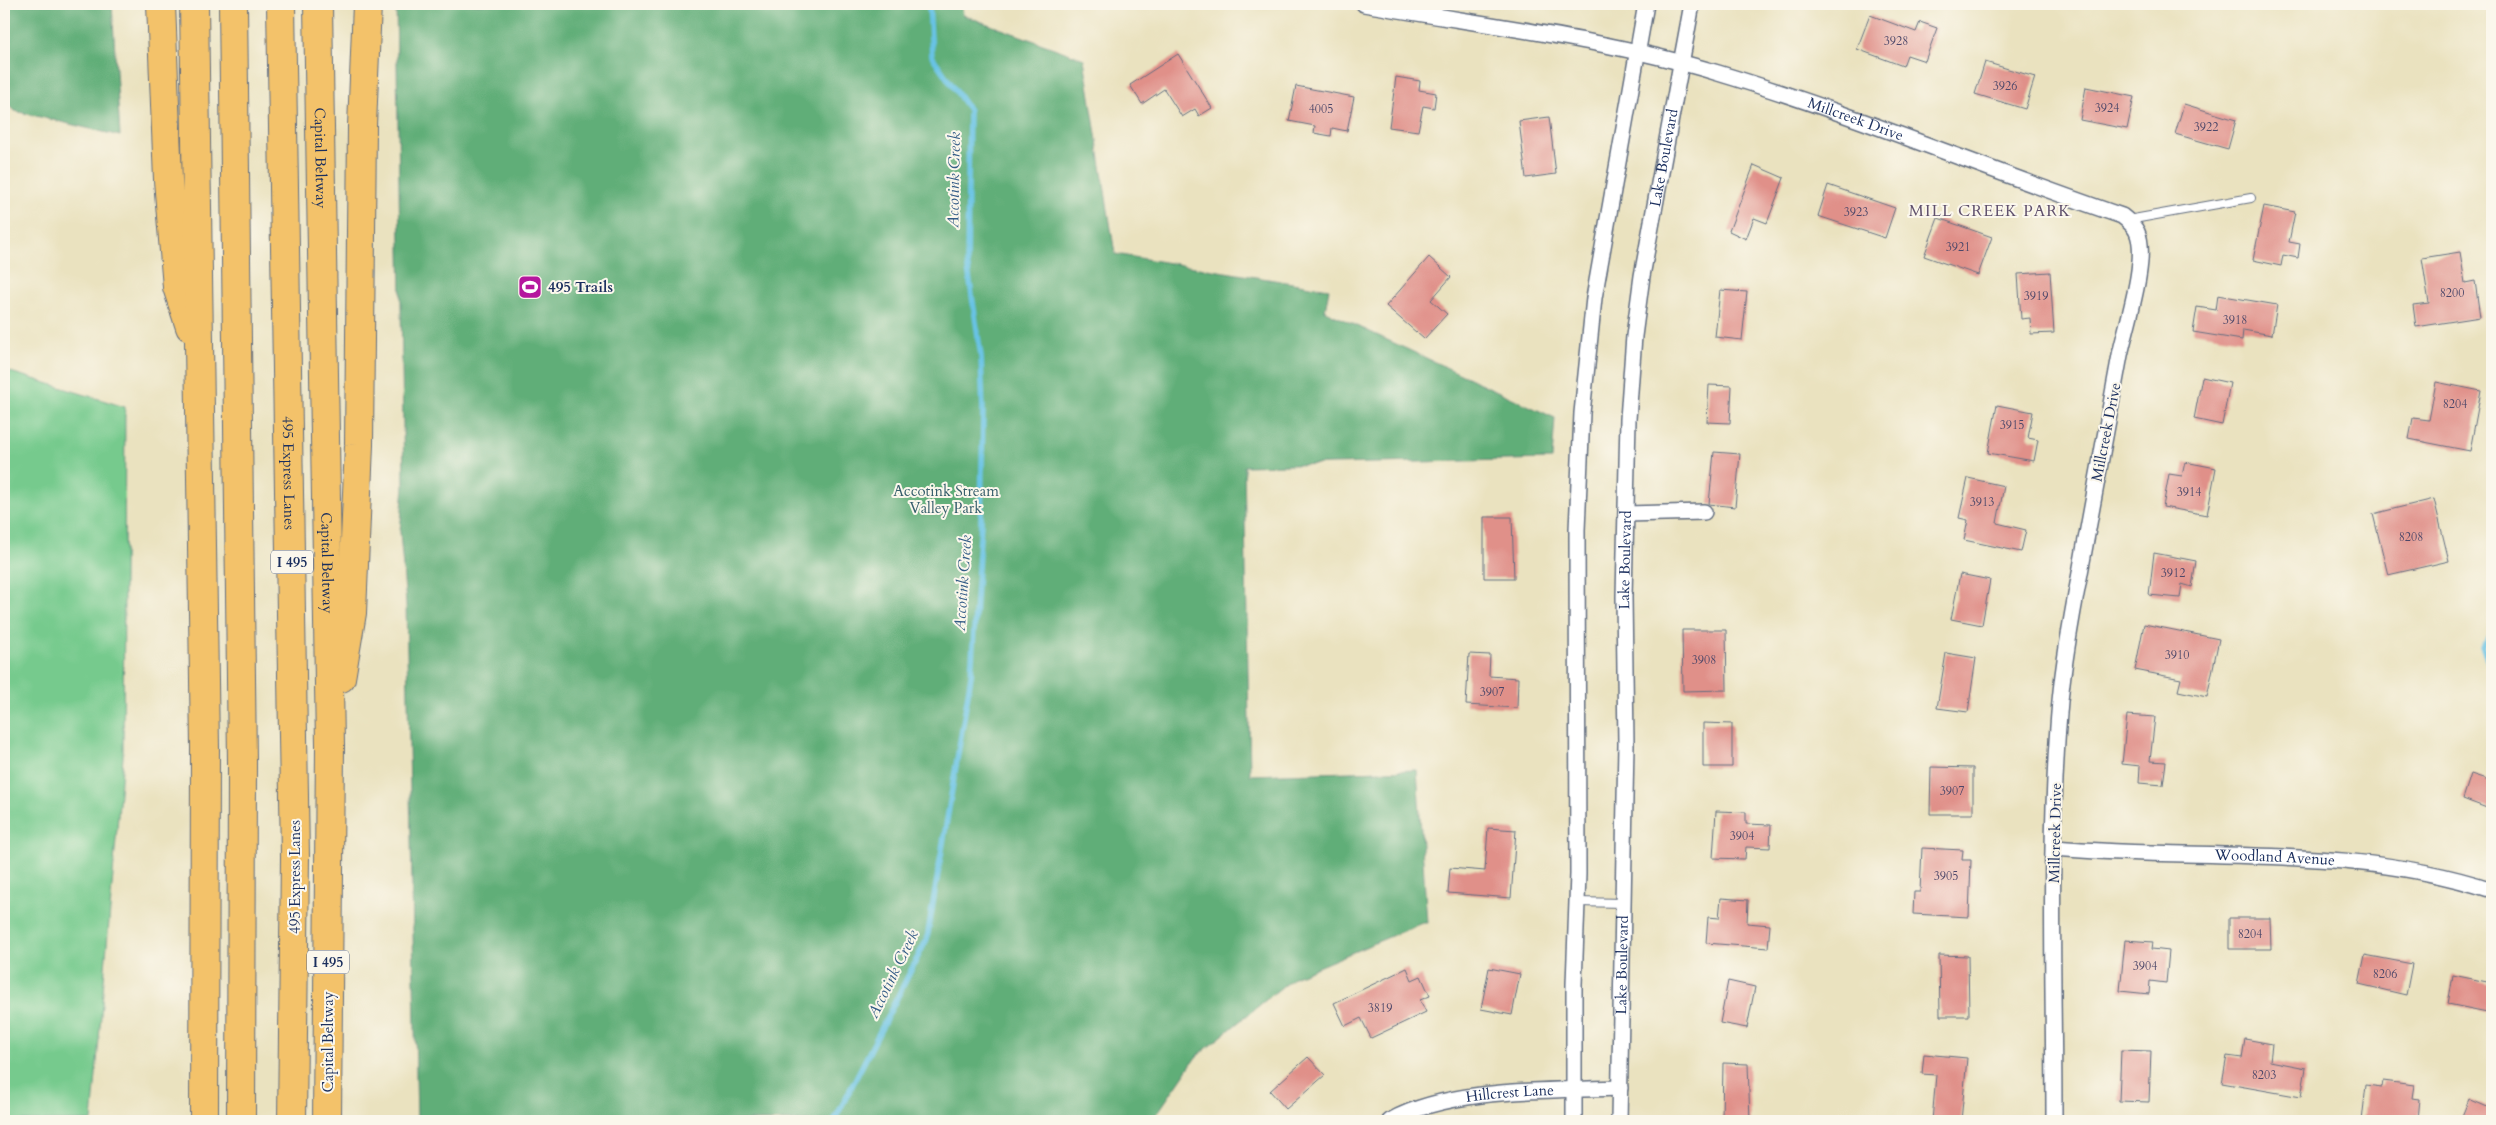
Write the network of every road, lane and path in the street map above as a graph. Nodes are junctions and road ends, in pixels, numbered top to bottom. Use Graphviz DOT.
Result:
graph roads {
  1 [pos="161,4"];
  2 [pos="194,4"];
  3 [pos="233,4"];
  4 [pos="281,4"];
  5 [pos="318,4"];
  6 [pos="359,4"];
  7 [pos="367,4"];
  8 [pos="1364,4"];
  9 [pos="1646,4"];
  10 [pos="1692,4"];
  11 [pos="1638,52"];
  12 [pos="1681,63"];
  13 [pos="362,126"];
  14 [pos="2251,198"];
  15 [pos="2127,220"];
  16 [pos="198,353"];
  17 [pos="1704,512"];
  18 [pos="1626,514"];
  19 [pos="330,745"];
  20 [pos="2055,848"];
  21 [pos="2492,890"];
  22 [pos="1577,902"];
  23 [pos="1623,903"];
  24 [pos="1620,1088"];
  25 [pos="1574,1090"];
  26 [pos="204,1121"];
  27 [pos="241,1121"];
  28 [pos="292,1121"];
  29 [pos="327,1121"];
  30 [pos="1390,1121"];
  31 [pos="1574,1121"];
  32 [pos="1619,1121"];
  33 [pos="2054,1121"];
  1 -- 16 [label="highway"];
  2 -- 16 [label="highway"];
  3 -- 27 [label="highway"];
  4 -- 28 [label="highway, 495 Express Lanes / I 495"];
  5 -- 19 [label="highway, Capital Beltway / I 495"];
  6 -- 13 [label="highway"];
  7 -- 13 [label="highway"];
  8 -- 11 [label="street"];
  9 -- 11 [label="street"];
  10 -- 12 [label="street, Lake Boulevard"];
  11 -- 12 [label="street, Millcreek Drive"];
  11 -- 22 [label="street"];
  12 -- 15 [label="street, Millcreek Drive"];
  12 -- 18 [label="street, Lake Boulevard"];
  13 -- 19 [label="highway"];
  14 -- 15 [label="lane"];
  15 -- 20 [label="street, Millcreek Drive"];
  16 -- 26 [label="highway"];
  17 -- 18 [label="street"];
  18 -- 23 [label="street, Lake Boulevard"];
  19 -- 29 [label="highway, Capital Beltway / I 495"];
  20 -- 21 [label="street, Woodland Avenue"];
  20 -- 33 [label="street, Millcreek Drive"];
  22 -- 23 [label="lane"];
  22 -- 25 [label="street"];
  23 -- 24 [label="street, Lake Boulevard"];
  24 -- 25 [label="street, Hillcrest Lane"];
  24 -- 32 [label="street, Lake Boulevard"];
  25 -- 30 [label="street, Hillcrest Lane"];
  25 -- 31 [label="street"];
}
